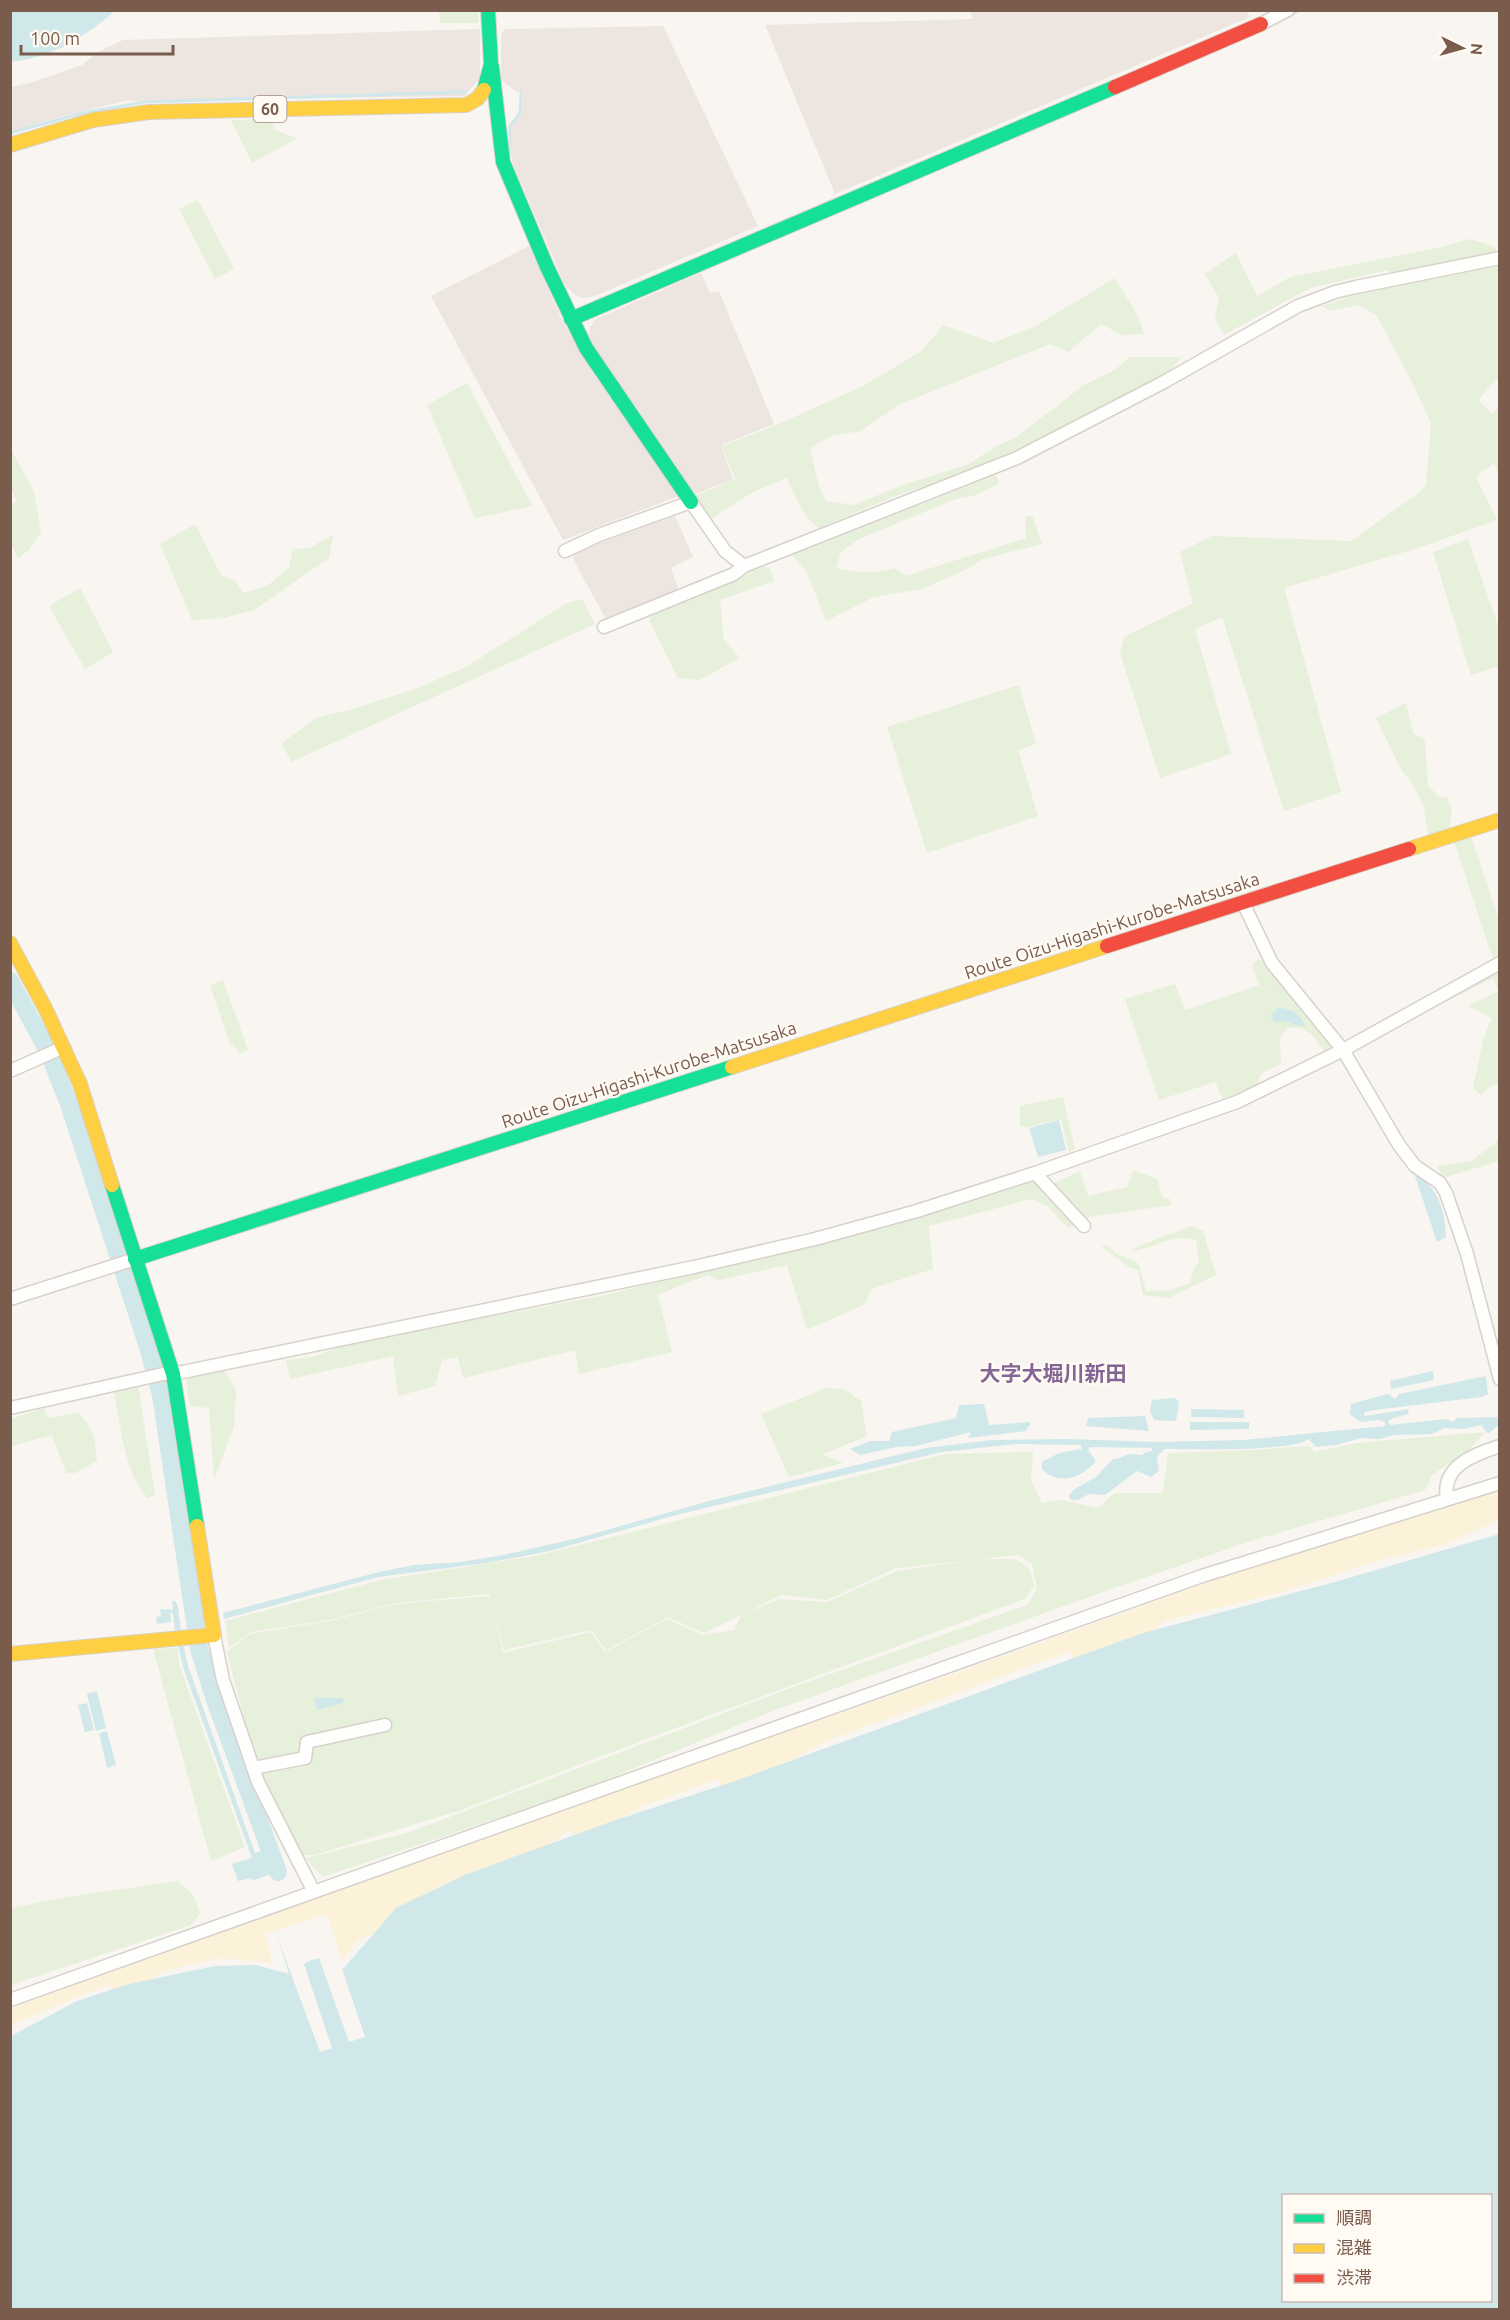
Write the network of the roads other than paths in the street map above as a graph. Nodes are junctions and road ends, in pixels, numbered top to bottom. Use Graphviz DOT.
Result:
graph roads {
  1 [pos="488,10"];
  2 [pos="1288,10"];
  3 [pos="1261,24"];
  4 [pos="490,48"];
  5 [pos="466,105"];
  6 [pos="499,120"];
  7 [pos="10,145"];
  8 [pos="1500,258"];
  9 [pos="571,319"];
  10 [pos="691,501"];
  11 [pos="565,550"];
  12 [pos="744,566"];
  13 [pos="604,627"];
  14 [pos="1500,820"];
  15 [pos="1243,903"];
  16 [pos="10,943"];
  17 [pos="1500,963"];
  18 [pos="60,1049"];
  19 [pos="1342,1050"];
  20 [pos="10,1071"];
  21 [pos="1035,1173"];
  22 [pos="1084,1226"];
  23 [pos="132,1261"];
  24 [pos="10,1299"];
  25 [pos="168,1374"];
  26 [pos="1500,1379"];
  27 [pos="10,1408"];
  28 [pos="1500,1446"];
  29 [pos="1500,1483"];
  30 [pos="1447,1498"];
  31 [pos="211,1635"];
  32 [pos="10,1654"];
  33 [pos="385,1725"];
  34 [pos="253,1768"];
  35 [pos="314,1892"];
  36 [pos="10,2000"];
  1 -- 4 [label="main road"];
  2 -- 3 [label="street"];
  3 -- 9 [label="main road"];
  4 -- 5 [label="main road"];
  4 -- 6 [label="main road"];
  5 -- 6 [label="main road"];
  5 -- 7 [label="main road, 60"];
  6 -- 9 [label="main road"];
  8 -- 12 [label="street"];
  9 -- 10 [label="main road"];
  10 -- 11 [label="street"];
  10 -- 12 [label="street"];
  12 -- 13 [label="street"];
  14 -- 15 [label="main road, Route Oizu-Higashi-Kurobe-Matsusaka"];
  15 -- 19 [label="street"];
  15 -- 23 [label="main road, Route Oizu-Higashi-Kurobe-Matsusaka"];
  16 -- 18 [label="main road"];
  17 -- 19 [label="street"];
  18 -- 20 [label="street"];
  18 -- 23 [label="main road"];
  19 -- 21 [label="street"];
  19 -- 26 [label="street"];
  21 -- 22 [label="street"];
  21 -- 25 [label="street"];
  23 -- 24 [label="street"];
  23 -- 25 [label="main road"];
  25 -- 27 [label="street"];
  25 -- 31 [label="main road"];
  28 -- 30 [label="street"];
  29 -- 30 [label="street"];
  30 -- 35 [label="street"];
  31 -- 32 [label="main road"];
  31 -- 34 [label="street"];
  33 -- 34 [label="street"];
  34 -- 35 [label="street"];
  35 -- 36 [label="street"];
}
